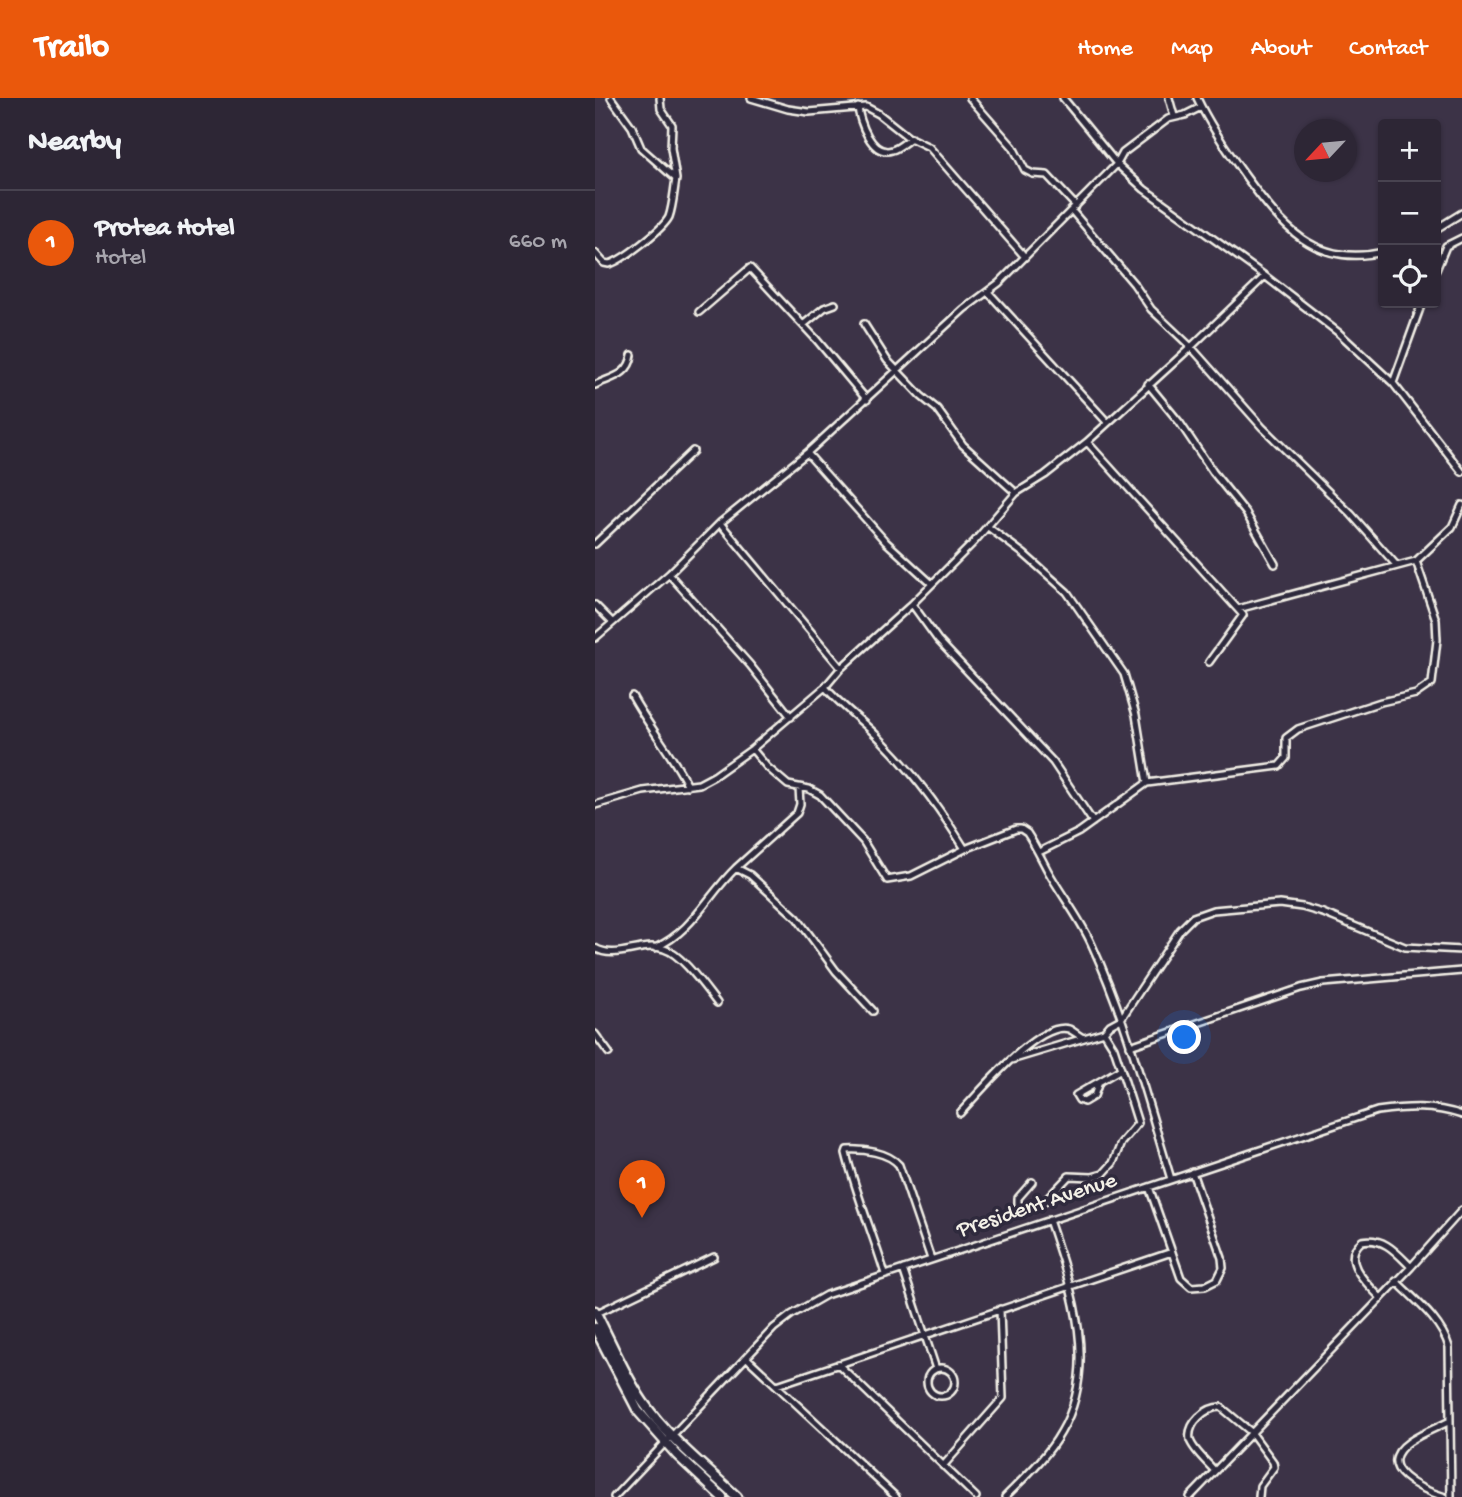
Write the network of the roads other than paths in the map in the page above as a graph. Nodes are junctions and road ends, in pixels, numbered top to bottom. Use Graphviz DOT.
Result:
graph roads {
  1 [pos="611,98"];
  2 [pos="660,98"];
  3 [pos="751,98"];
  4 [pos="848,98"];
  5 [pos="970,98"];
  6 [pos="1063,98"];
  7 [pos="1169,98"];
  8 [pos="1197,98"];
  9 [pos="858,107"];
  10 [pos="1201,107"];
  11 [pos="846,108"];
  12 [pos="1174,116"];
  13 [pos="911,137"];
  14 [pos="1117,164"];
  15 [pos="675,179"];
  16 [pos="1074,208"];
  17 [pos="1462,213"];
  18 [pos="1441,226"];
  19 [pos="1462,238"];
  20 [pos="595,253"];
  21 [pos="1378,253"];
  22 [pos="1025,257"];
  23 [pos="1441,258"];
  24 [pos="1265,276"];
  25 [pos="988,292"];
  26 [pos="835,304"];
  27 [pos="1421,308"];
  28 [pos="699,312"];
  29 [pos="864,324"];
  30 [pos="803,325"];
  31 [pos="1191,347"];
  32 [pos="632,355"];
  33 [pos="898,372"];
  34 [pos="1393,383"];
  35 [pos="1148,384"];
  36 [pos="595,385"];
  37 [pos="866,400"];
  38 [pos="1107,422"];
  39 [pos="1087,442"];
  40 [pos="693,451"];
  41 [pos="807,453"];
  42 [pos="1462,472"];
  43 [pos="1016,493"];
  44 [pos="1462,505"];
  45 [pos="720,523"];
  46 [pos="988,527"];
  47 [pos="595,544"];
  48 [pos="1416,561"];
  49 [pos="1275,564"];
  50 [pos="1397,566"];
  51 [pos="669,573"];
  52 [pos="932,584"];
  53 [pos="912,604"];
  54 [pos="595,606"];
  55 [pos="1238,609"];
  56 [pos="612,622"];
  57 [pos="595,638"];
  58 [pos="1209,662"];
  59 [pos="841,668"];
  60 [pos="825,687"];
  61 [pos="632,696"];
  62 [pos="791,717"];
  63 [pos="752,749"];
  64 [pos="1147,783"];
  65 [pos="688,786"];
  66 [pos="799,788"];
  67 [pos="595,805"];
  68 [pos="1093,822"];
  69 [pos="965,849"];
  70 [pos="1039,852"];
  71 [pos="736,868"];
  72 [pos="595,948"];
  73 [pos="655,948"];
  74 [pos="1462,950"];
  75 [pos="1462,971"];
  76 [pos="717,1003"];
  77 [pos="873,1011"];
  78 [pos="1121,1019"];
  79 [pos="1104,1032"];
  80 [pos="595,1034"];
  81 [pos="1083,1038"];
  82 [pos="1130,1046"];
  83 [pos="609,1053"];
  84 [pos="1011,1060"];
  85 [pos="1121,1069"];
  86 [pos="1099,1082"];
  87 [pos="960,1113"];
  88 [pos="1462,1115"];
  89 [pos="1192,1172"];
  90 [pos="1171,1179"];
  91 [pos="1032,1182"];
  92 [pos="1149,1187"];
  93 [pos="1462,1210"];
  94 [pos="1049,1220"];
  95 [pos="1172,1252"];
  96 [pos="714,1257"];
  97 [pos="931,1259"];
  98 [pos="1411,1267"];
  99 [pos="903,1269"];
  100 [pos="885,1275"];
  101 [pos="1396,1281"];
  102 [pos="1072,1286"];
  103 [pos="1380,1297"];
  104 [pos="1000,1309"];
  105 [pos="595,1313"];
  106 [pos="595,1328"];
  107 [pos="924,1335"];
  108 [pos="747,1358"];
  109 [pos="838,1364"];
  110 [pos="936,1368"];
  111 [pos="777,1385"];
  112 [pos="1448,1422"];
  113 [pos="1251,1432"];
  114 [pos="669,1439"];
  115 [pos="943,1466"];
  116 [pos="709,1470"];
  117 [pos="1214,1470"];
  118 [pos="702,1478"];
  119 [pos="614,1497"];
  120 [pos="722,1497"];
  121 [pos="737,1497"];
  122 [pos="896,1497"];
  123 [pos="976,1497"];
  124 [pos="1005,1497"];
  125 [pos="1189,1497"];
  126 [pos="1259,1497"];
  127 [pos="1445,1497"];
  128 [pos="1451,1497"];
  1 -- 15 [label="street"];
  2 -- 15 [label="street"];
  3 -- 11 [label="street"];
  4 -- 11 [label="street"];
  5 -- 16 [label="street"];
  6 -- 14 [label="street"];
  7 -- 12 [label="street"];
  8 -- 10 [label="street"];
  9 -- 11 [label="street"];
  9 -- 13 [label="street"];
  9 -- 13 [label="street"];
  10 -- 12 [label="street"];
  10 -- 21 [label="street"];
  12 -- 14 [label="street"];
  13 -- 22 [label="street"];
  14 -- 16 [label="street"];
  14 -- 24 [label="street"];
  15 -- 20 [label="street"];
  16 -- 22 [label="street"];
  16 -- 31 [label="street"];
  17 -- 18 [label="street"];
  19 -- 23 [label="street"];
  22 -- 25 [label="street"];
  24 -- 31 [label="street"];
  24 -- 34 [label="street"];
  25 -- 33 [label="street"];
  25 -- 38 [label="street"];
  26 -- 30 [label="street"];
  27 -- 34 [label="street"];
  28 -- 30 [label="street"];
  29 -- 33 [label="street"];
  30 -- 37 [label="street"];
  31 -- 35 [label="street"];
  31 -- 50 [label="street"];
  32 -- 36 [label="street"];
  33 -- 37 [label="street"];
  33 -- 43 [label="street"];
  34 -- 42 [label="street"];
  35 -- 38 [label="street"];
  35 -- 49 [label="street"];
  37 -- 41 [label="street"];
  38 -- 39 [label="street"];
  39 -- 43 [label="street"];
  39 -- 55 [label="street"];
  40 -- 47 [label="street"];
  41 -- 45 [label="street"];
  41 -- 52 [label="street"];
  43 -- 46 [label="street"];
  44 -- 48 [label="street"];
  45 -- 51 [label="street"];
  45 -- 59 [label="street"];
  46 -- 52 [label="street"];
  46 -- 64 [label="street"];
  48 -- 50 [label="street"];
  48 -- 64 [label="street"];
  50 -- 55 [label="street"];
  51 -- 56 [label="street"];
  51 -- 62 [label="street"];
  52 -- 53 [label="street"];
  53 -- 59 [label="street"];
  53 -- 68 [label="street"];
  54 -- 56 [label="street"];
  55 -- 58 [label="street"];
  56 -- 57 [label="street"];
  59 -- 60 [label="street"];
  60 -- 62 [label="street"];
  60 -- 69 [label="street"];
  61 -- 65 [label="street"];
  62 -- 63 [label="street"];
  63 -- 65 [label="street"];
  63 -- 66 [label="street"];
  64 -- 68 [label="street"];
  65 -- 67 [label="street"];
  66 -- 69 [label="street"];
  66 -- 71 [label="street"];
  68 -- 70 [label="street"];
  69 -- 70 [label="street"];
  70 -- 78 [label="street"];
  71 -- 73 [label="street"];
  71 -- 77 [label="street"];
  72 -- 73 [label="street"];
  73 -- 76 [label="street"];
  74 -- 78 [label="street"];
  75 -- 82 [label="street"];
  78 -- 79 [label="street"];
  78 -- 82 [label="street"];
  79 -- 81 [label="street"];
  79 -- 85 [label="street"];
  80 -- 83 [label="street"];
  81 -- 84 [label="street"];
  81 -- 84 [label="street"];
  82 -- 90 [label="street"];
  84 -- 87 [label="street"];
  85 -- 86 [label="street"];
  85 -- 91 [label="street"];
  88 -- 89 [label="street, President Avenue"];
  89 -- 90 [label="street, President Avenue"];
  89 -- 95 [label="street"];
  90 -- 92 [label="street, President Avenue"];
  92 -- 94 [label="street, President Avenue"];
  92 -- 95 [label="street"];
  93 -- 98 [label="street"];
  94 -- 97 [label="street, President Avenue"];
  94 -- 102 [label="street"];
  95 -- 102 [label="street"];
  96 -- 105 [label="street"];
  97 -- 99 [label="street, President Avenue"];
  97 -- 100 [label="street"];
  98 -- 101 [label="street"];
  98 -- 103 [label="street"];
  99 -- 100 [label="street, President Avenue"];
  99 -- 107 [label="street"];
  100 -- 108 [label="street, President Avenue"];
  101 -- 103 [label="street"];
  101 -- 112 [label="street"];
  102 -- 104 [label="street"];
  102 -- 124 [label="street"];
  103 -- 113 [label="street"];
  104 -- 107 [label="street"];
  104 -- 115 [label="street"];
  105 -- 114 [label="street"];
  106 -- 114 [label="street"];
  107 -- 109 [label="street"];
  107 -- 110 [label="street"];
  108 -- 111 [label="street"];
  108 -- 114 [label="street, President Avenue"];
  109 -- 111 [label="street"];
  109 -- 115 [label="street"];
  110 -- 110 [label="street"];
  111 -- 122 [label="street"];
  112 -- 127 [label="street"];
  112 -- 128 [label="street"];
  113 -- 117 [label="street"];
  113 -- 117 [label="street"];
  113 -- 126 [label="street"];
  114 -- 116 [label="street"];
  114 -- 118 [label="street"];
  114 -- 119 [label="street, President Avenue"];
  115 -- 123 [label="street"];
  116 -- 118 [label="street"];
  116 -- 121 [label="street"];
  117 -- 125 [label="street"];
  118 -- 120 [label="street"];
}
